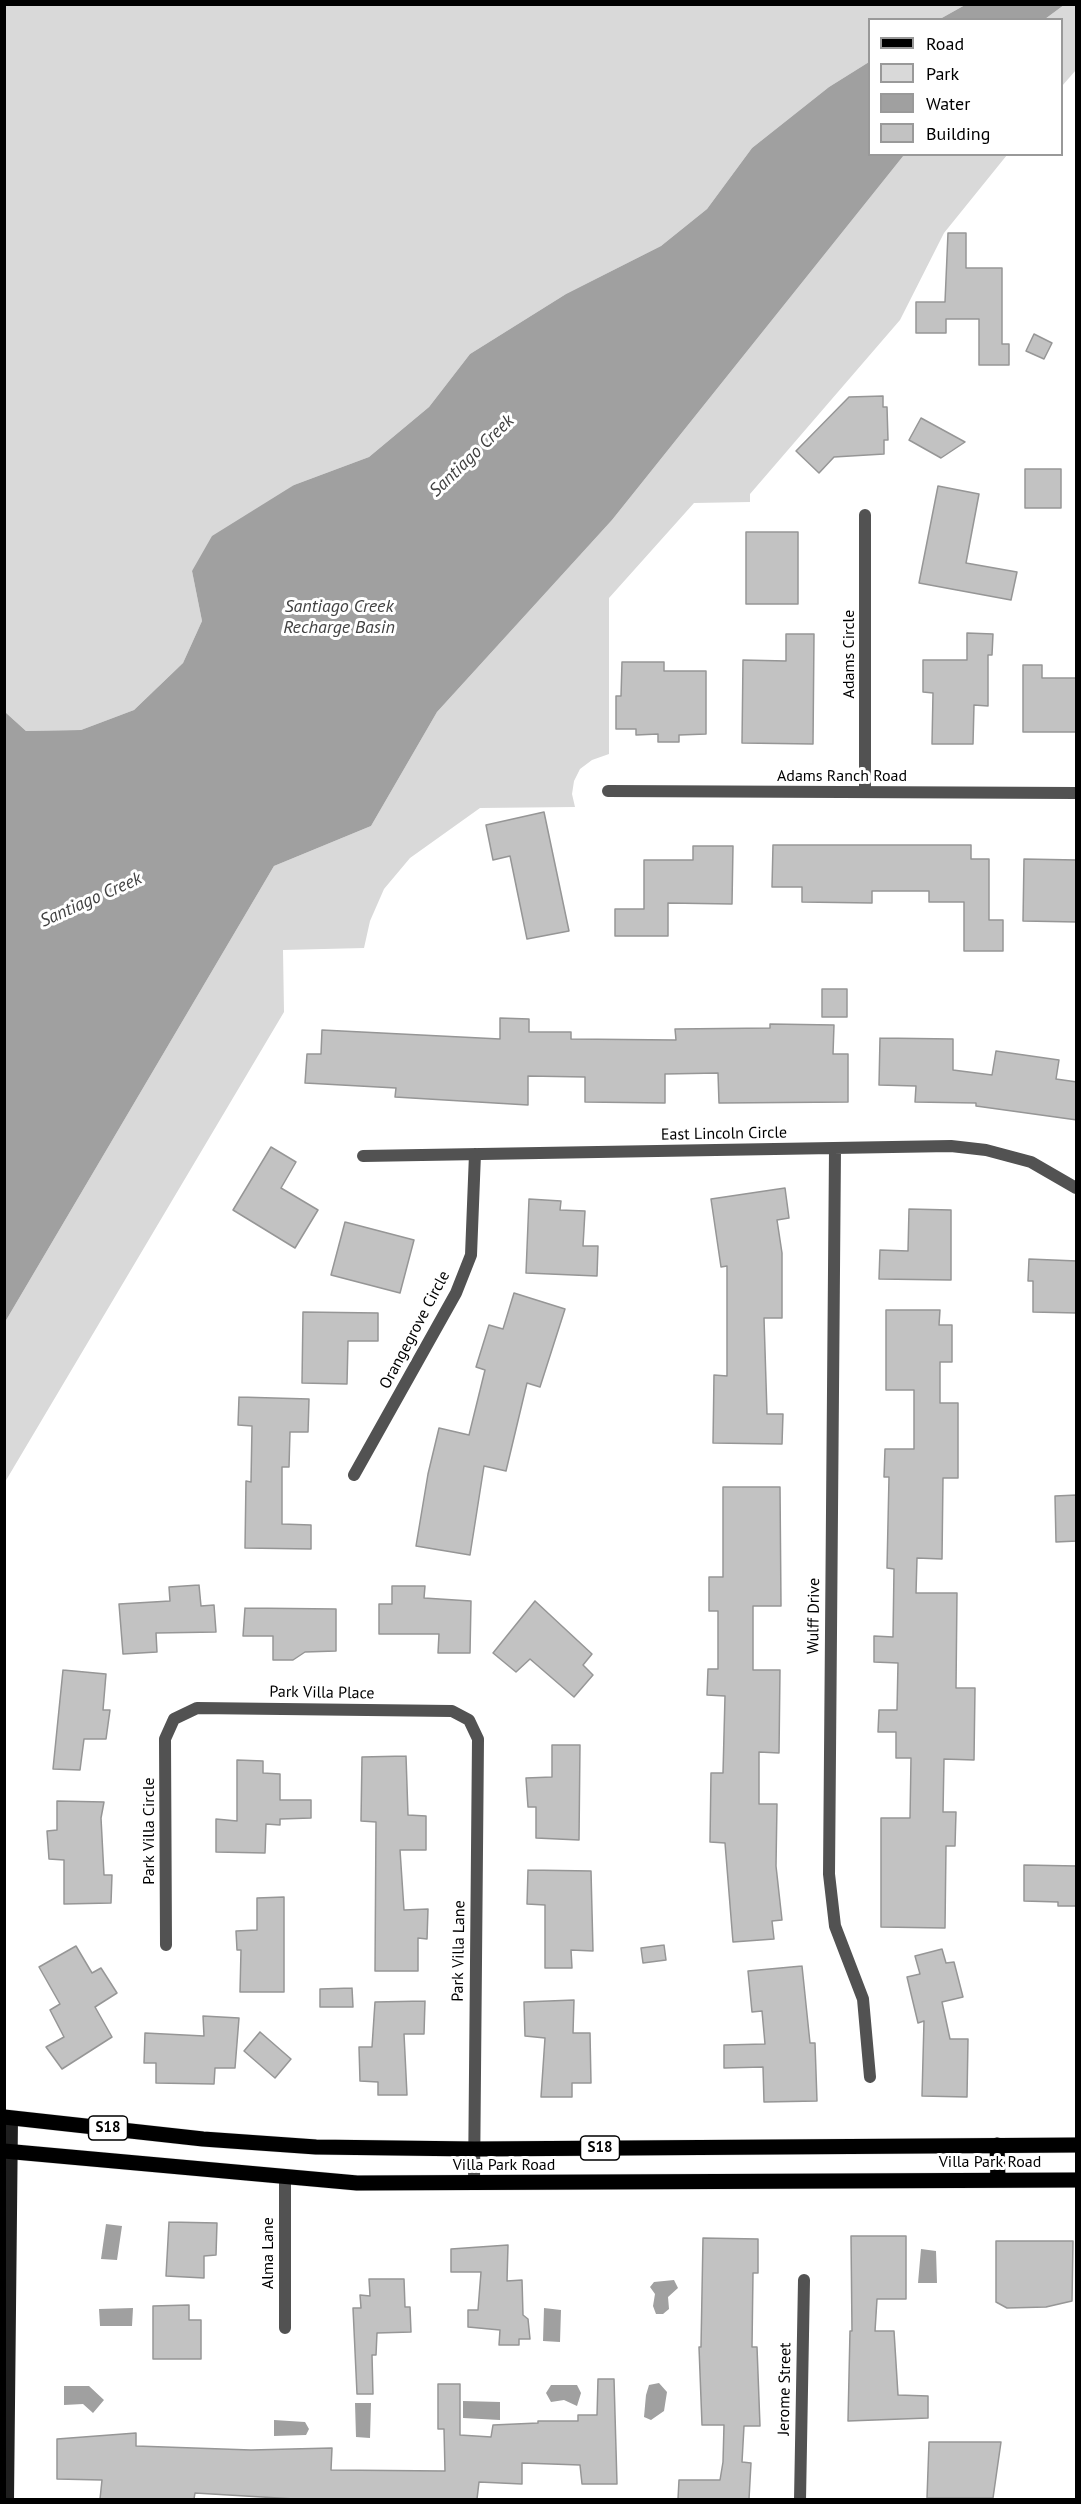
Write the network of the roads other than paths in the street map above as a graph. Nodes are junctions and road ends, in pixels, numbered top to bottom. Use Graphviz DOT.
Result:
graph roads {
  1 [pos="865,515"];
  2 [pos="608,791"];
  3 [pos="865,792"];
  4 [pos="1077,793"];
  5 [pos="835,1149"];
  6 [pos="475,1154"];
  7 [pos="363,1156"];
  8 [pos="1077,1188"];
  9 [pos="354,1475"];
  10 [pos="174,1719"];
  11 [pos="469,1720"];
  12 [pos="166,1946"];
  13 [pos="870,2077"];
  14 [pos="8,2117"];
  15 [pos="997,2145"];
  16 [pos="1077,2145"];
  17 [pos="474,2149"];
  18 [pos="8,2151"];
  19 [pos="285,2178"];
  20 [pos="998,2180"];
  21 [pos="1077,2180"];
  22 [pos="474,2184"];
  23 [pos="804,2280"];
  24 [pos="285,2328"];
  25 [pos="8,2499"];
  26 [pos="800,2499"];
  1 -- 3 [label="street, Adams Circle"];
  2 -- 3 [label="street, Adams Ranch Road"];
  3 -- 4 [label="street, Adams Ranch Road"];
  5 -- 6 [label="street, East Lincoln Circle"];
  5 -- 8 [label="street, East Lincoln Circle"];
  5 -- 13 [label="street, Wulff Drive"];
  6 -- 7 [label="street, East Lincoln Circle"];
  6 -- 9 [label="street, Orangegrove Circle"];
  10 -- 11 [label="street, Park Villa Place"];
  10 -- 12 [label="street, Park Villa Circle"];
  11 -- 17 [label="street, Park Villa Lane"];
  14 -- 17 [label="main road, Villa Park Road / S18"];
  14 -- 18 [label="street"];
  15 -- 16 [label="main road, Villa Park Road / S18"];
  15 -- 17 [label="main road, Villa Park Road / S18"];
  15 -- 20 [label="main road"];
  17 -- 22 [label="street, Park Villa Lane"];
  18 -- 19 [label="main road, Villa Park Road / S18"];
  18 -- 25 [label="street"];
  19 -- 22 [label="main road, Villa Park Road / S18"];
  19 -- 24 [label="street, Alma Lane"];
  20 -- 21 [label="main road, Villa Park Road / S18"];
  20 -- 22 [label="main road, Villa Park Road / S18"];
  23 -- 26 [label="street, Jerome Street"];
}
